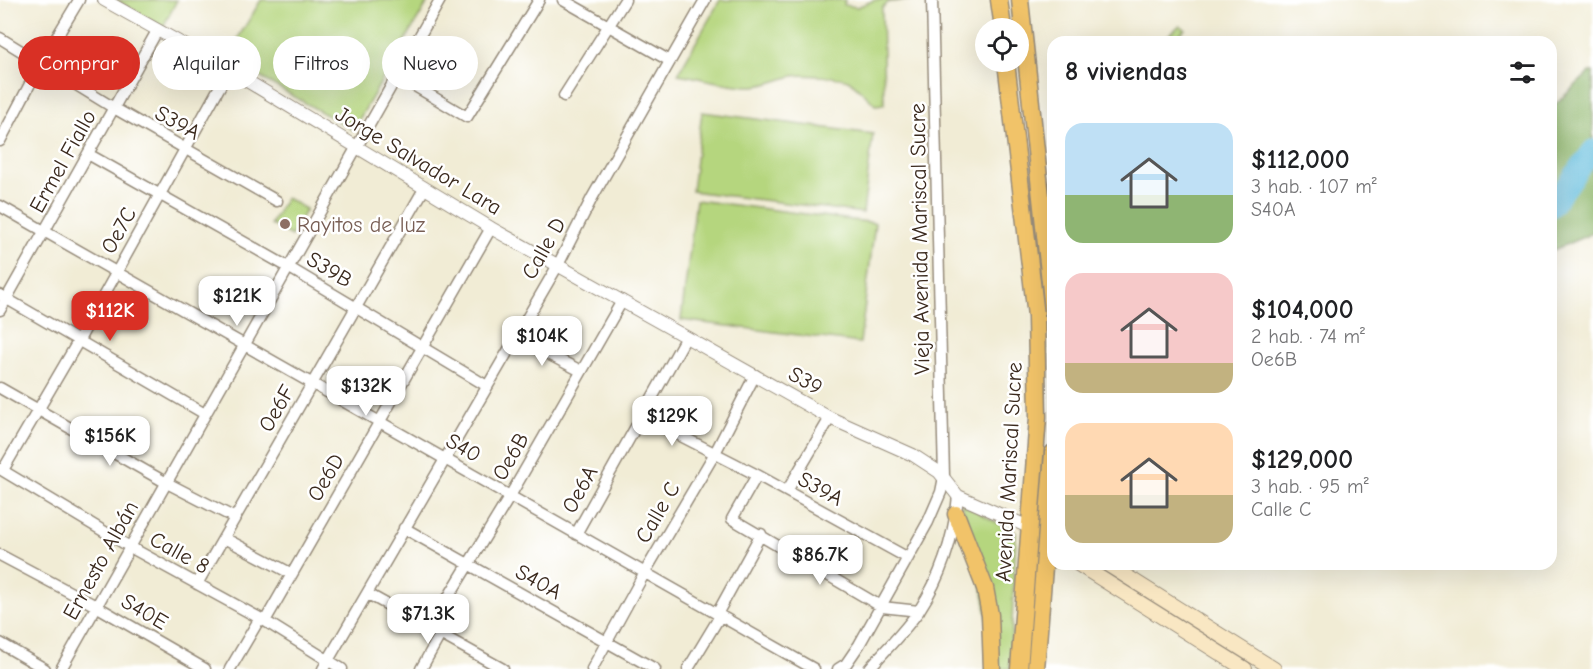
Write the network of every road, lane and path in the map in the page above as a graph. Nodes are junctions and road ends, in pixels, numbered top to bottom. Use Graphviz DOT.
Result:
graph roads {
  1 [pos="79,0"];
  2 [pos="104,0"];
  3 [pos="440,0"];
  4 [pos="539,0"];
  5 [pos="563,0"];
  6 [pos="625,0"];
  7 [pos="705,0"];
  8 [pos="932,0"];
  9 [pos="999,0"];
  10 [pos="1020,0"];
  11 [pos="1002,18"];
  12 [pos="609,26"];
  13 [pos="158,31"];
  14 [pos="57,36"];
  15 [pos="167,36"];
  16 [pos="420,36"];
  17 [pos="0,38"];
  18 [pos="18,49"];
  19 [pos="670,61"];
  20 [pos="1007,72"];
  21 [pos="261,89"];
  22 [pos="27,90"];
  23 [pos="85,90"];
  24 [pos="218,90"];
  25 [pos="390,90"];
  26 [pos="422,90"];
  27 [pos="564,96"];
  28 [pos="114,108"];
  29 [pos="1033,121"];
  30 [pos="1013,122"];
  31 [pos="0,141"];
  32 [pos="356,146"];
  33 [pos="186,148"];
  34 [pos="88,154"];
  35 [pos="424,189"];
  36 [pos="161,193"];
  37 [pos="277,201"];
  38 [pos="0,206"];
  39 [pos="491,228"];
  40 [pos="45,231"];
  41 [pos="1047,253"];
  42 [pos="558,265"];
  43 [pos="288,267"];
  44 [pos="117,272"];
  45 [pos="3,297"];
  46 [pos="622,301"];
  47 [pos="357,308"];
  48 [pos="0,310"];
  49 [pos="515,337"];
  50 [pos="686,337"];
  51 [pos="79,340"];
  52 [pos="244,345"];
  53 [pos="423,347"];
  54 [pos="581,371"];
  55 [pos="755,375"];
  56 [pos="312,384"];
  57 [pos="487,386"];
  58 [pos="0,388"];
  59 [pos="37,410"];
  60 [pos="205,414"];
  61 [pos="642,416"];
  62 [pos="830,418"];
  63 [pos="380,422"];
  64 [pos="715,453"];
  65 [pos="444,459"];
  66 [pos="1,470"];
  67 [pos="757,475"];
  68 [pos="944,477"];
  69 [pos="165,482"];
  70 [pos="787,491"];
  71 [pos="510,496"];
  72 [pos="958,496"];
  73 [pos="956,514"];
  74 [pos="235,518"];
  75 [pos="404,528"];
  76 [pos="576,534"];
  77 [pos="761,534"];
  78 [pos="1046,535"];
  79 [pos="224,538"];
  80 [pos="130,547"];
  81 [pos="0,555"];
  82 [pos="908,558"];
  83 [pos="468,563"];
  84 [pos="1088,570"];
  85 [pos="1117,570"];
  86 [pos="645,573"];
  87 [pos="292,574"];
  88 [pos="198,584"];
  89 [pos="368,594"];
  90 [pos="96,606"];
  91 [pos="882,607"];
  92 [pos="919,611"];
  93 [pos="718,615"];
  94 [pos="262,620"];
  95 [pos="429,629"];
  96 [pos="440,635"];
  97 [pos="608,642"];
  98 [pos="0,643"];
  99 [pos="325,665"];
  100 [pos="1028,665"];
  101 [pos="648,667"];
  102 [pos="45,669"];
  103 [pos="61,669"];
  104 [pos="205,669"];
  105 [pos="230,669"];
  106 [pos="342,669"];
  107 [pos="421,669"];
  108 [pos="503,669"];
  109 [pos="592,669"];
  110 [pos="688,669"];
  111 [pos="814,669"];
  112 [pos="837,669"];
  113 [pos="869,669"];
  114 [pos="992,669"];
  115 [pos="1245,669"];
  116 [pos="1274,669"];
  1 -- 14 [label="street"];
  2 -- 13 [label="street, Jorge Salvador Lara"];
  3 -- 16 [label="street, Ernesto Albán"];
  4 -- 26 [label="street"];
  5 -- 12 [label="street"];
  6 -- 12 [label="street"];
  7 -- 19 [label="street, Calle D"];
  8 -- 68 [label="street, Vieja Avenida Mariscal Sucre"];
  9 -- 11 [label="main road"];
  10 -- 29 [label="main road"];
  12 -- 19 [label="street"];
  12 -- 27 [label="street"];
  13 -- 15 [label="street, Jorge Salvador Lara"];
  13 -- 28 [label="street, Ermel Fiallo"];
  17 -- 18 [label="street, S39A"];
  19 -- 42 [label="street, Calle D"];
  20 -- 30 [label="main road, Avenida Mariscal Sucre"];
  21 -- 32 [label="street, Jorge Salvador Lara"];
  22 -- 31 [label="street"];
  23 -- 28 [label="street, S39A"];
  24 -- 33 [label="street, Oe7C"];
  25 -- 32 [label="street, Ernesto Albán"];
  28 -- 33 [label="street, S39A"];
  28 -- 34 [label="street, Ermel Fiallo"];
  29 -- 30 [label="main road"];
  29 -- 41 [label="main road"];
  30 -- 78 [label="main road, Avenida Mariscal Sucre"];
  32 -- 35 [label="street, Jorge Salvador Lara"];
  32 -- 43 [label="street, Ernesto Albán"];
  33 -- 36 [label="street, Oe7C"];
  33 -- 37 [label="street, S39A"];
  34 -- 36 [label="street, S39B"];
  34 -- 40 [label="street, Ermel Fiallo"];
  35 -- 39 [label="street, Jorge Salvador Lara"];
  35 -- 47 [label="street, Oe6F"];
  36 -- 43 [label="street, S39B"];
  36 -- 44 [label="street, Oe7C"];
  38 -- 40 [label="street, S40"];
  39 -- 42 [label="street, Jorge Salvador Lara"];
  39 -- 53 [label="street, Oe6D"];
  40 -- 44 [label="street, S40"];
  40 -- 45 [label="street, Ermel Fiallo"];
  42 -- 46 [label="street, S39"];
  42 -- 49 [label="street, Calle D"];
  43 -- 47 [label="street, S39B"];
  43 -- 52 [label="street, Ernesto Albán"];
  44 -- 51 [label="street, Oe7C"];
  44 -- 52 [label="street, S40"];
  45 -- 48 [label="street, Ermel Fiallo"];
  45 -- 51 [label="street"];
  46 -- 50 [label="street, S39"];
  46 -- 54 [label="street, Oe6B"];
  47 -- 53 [label="street, S39B"];
  47 -- 56 [label="street, Oe6F"];
  49 -- 54 [label="street"];
  49 -- 57 [label="street, Calle D"];
  50 -- 55 [label="street, S39"];
  50 -- 61 [label="street, Oe6A"];
  51 -- 59 [label="street, Oe7C"];
  51 -- 60 [label="street"];
  52 -- 56 [label="street, S40"];
  52 -- 60 [label="street, Ernesto Albán"];
  53 -- 57 [label="street, S39B"];
  53 -- 63 [label="street, Oe6D"];
  54 -- 71 [label="street, Oe6B"];
  55 -- 62 [label="street, S39"];
  55 -- 64 [label="street, Calle C"];
  56 -- 63 [label="street, S40"];
  56 -- 74 [label="street, Oe6F"];
  57 -- 65 [label="street, Calle D"];
  58 -- 59 [label="street"];
  59 -- 66 [label="street, Oe7C"];
  59 -- 69 [label="street"];
  60 -- 69 [label="street, Ernesto Albán"];
  61 -- 64 [label="street, S39A"];
  61 -- 76 [label="street, Oe6A"];
  62 -- 68 [label="street, S39"];
  62 -- 70 [label="street"];
  63 -- 65 [label="street, S40"];
  63 -- 87 [label="street, Oe6D"];
  64 -- 67 [label="street, S39A"];
  64 -- 86 [label="street, Calle C"];
  65 -- 71 [label="street, S40"];
  65 -- 75 [label="street, Calle D"];
  66 -- 80 [label="street, Calle 8"];
  67 -- 70 [label="street, S39A"];
  67 -- 77 [label="street"];
  68 -- 72 [label="street, S39"];
  68 -- 82 [label="street, Vieja Avenida Mariscal Sucre"];
  69 -- 74 [label="street"];
  69 -- 80 [label="street, Ernesto Albán"];
  70 -- 82 [label="street, S39A"];
  71 -- 76 [label="street, S40"];
  71 -- 83 [label="street, Oe6B"];
  72 -- 73 [label="street"];
  72 -- 78 [label="street, S39"];
  73 -- 92 [label="street"];
  73 -- 114 [label="main road"];
  74 -- 79 [label="street, Oe6F"];
  75 -- 83 [label="street, S40A"];
  75 -- 89 [label="street, Calle D"];
  76 -- 86 [label="street, S40"];
  77 -- 91 [label="street"];
  77 -- 93 [label="street"];
  78 -- 100 [label="main road, Avenida Mariscal Sucre"];
  79 -- 87 [label="street"];
  79 -- 88 [label="street, Oe6F"];
  80 -- 88 [label="street, Calle 8"];
  80 -- 90 [label="street, Ernesto Albán"];
  81 -- 90 [label="street, S40E"];
  82 -- 91 [label="street, Vieja Avenida Mariscal Sucre"];
  83 -- 95 [label="street, Oe6B"];
  83 -- 97 [label="street, S40A"];
  84 -- 115 [label="main road"];
  85 -- 116 [label="main road"];
  86 -- 93 [label="street, S40"];
  86 -- 97 [label="street, Calle C"];
  87 -- 94 [label="street, Oe6D"];
  88 -- 94 [label="street, Calle 8"];
  89 -- 95 [label="street"];
  89 -- 99 [label="street, Calle D"];
  90 -- 103 [label="street, Ernesto Albán"];
  90 -- 104 [label="street, S40E"];
  91 -- 92 [label="street"];
  91 -- 112 [label="street, Vieja Avenida Mariscal Sucre"];
  92 -- 113 [label="street"];
  93 -- 110 [label="street"];
  93 -- 111 [label="street, S40"];
  94 -- 99 [label="street, Calle 8"];
  94 -- 105 [label="street, Oe6D"];
  95 -- 96 [label="street"];
  96 -- 107 [label="street"];
  96 -- 108 [label="street"];
  97 -- 101 [label="street, S40A"];
  97 -- 109 [label="street, Calle C"];
  98 -- 102 [label="street"];
  99 -- 106 [label="street, Calle 8"];
}
